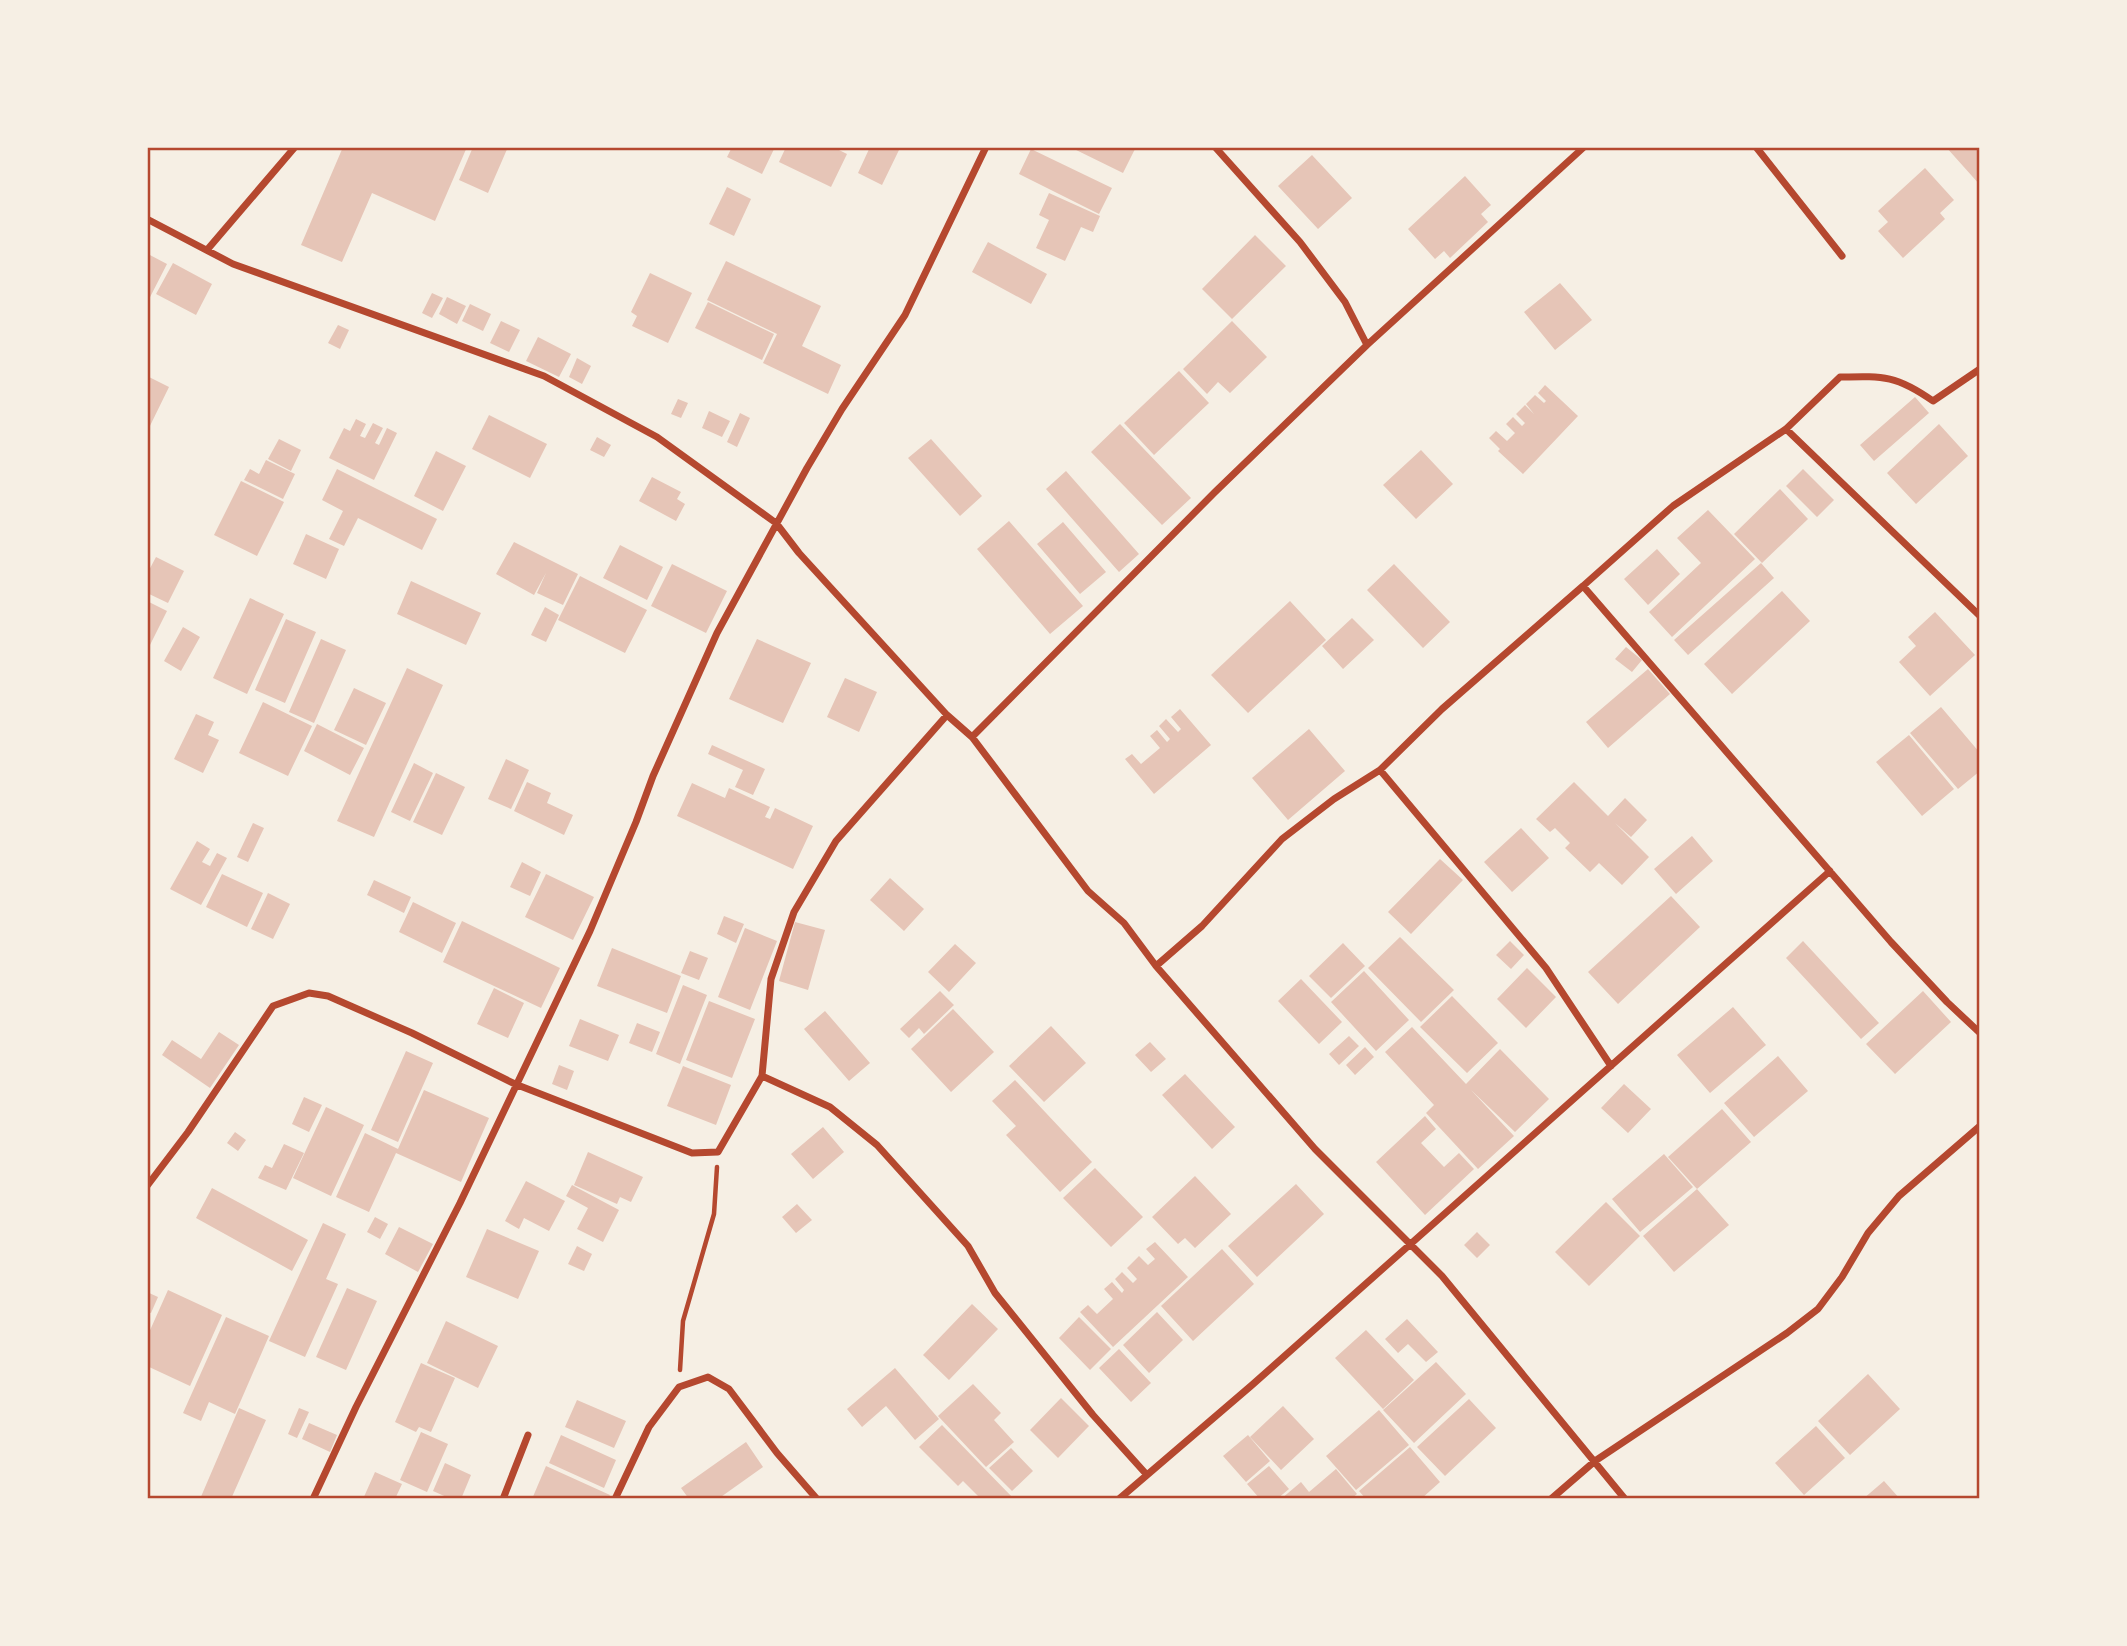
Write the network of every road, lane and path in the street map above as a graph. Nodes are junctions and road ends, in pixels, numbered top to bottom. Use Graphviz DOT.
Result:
graph roads {
  1 [pos="295,147"];
  2 [pos="986,147"];
  3 [pos="1215,147"];
  4 [pos="1584,147"];
  5 [pos="1755,147"];
  6 [pos="147,219"];
  7 [pos="207,250"];
  8 [pos="1842,256"];
  9 [pos="1367,345"];
  10 [pos="1980,369"];
  11 [pos="1786,429"];
  12 [pos="776,523"];
  13 [pos="1583,586"];
  14 [pos="1980,616"];
  15 [pos="947,715"];
  16 [pos="972,737"];
  17 [pos="1380,769"];
  18 [pos="1830,871"];
  19 [pos="1156,966"];
  20 [pos="1980,1033"];
  21 [pos="1611,1066"];
  22 [pos="762,1076"];
  23 [pos="515,1084"];
  24 [pos="1980,1126"];
  25 [pos="718,1152"];
  26 [pos="147,1186"];
  27 [pos="1410,1243"];
  28 [pos="680,1387"];
  29 [pos="528,1435"];
  30 [pos="1595,1461"];
  31 [pos="1147,1475"];
  32 [pos="313,1499"];
  33 [pos="503,1499"];
  34 [pos="615,1499"];
  35 [pos="817,1499"];
  36 [pos="1119,1499"];
  37 [pos="1551,1499"];
  38 [pos="1625,1499"];
  1 -- 7 [label="street"];
  2 -- 12 [label="street"];
  3 -- 9 [label="street"];
  4 -- 9 [label="street"];
  5 -- 8 [label="street"];
  6 -- 7 [label="street"];
  7 -- 12 [label="street"];
  9 -- 16 [label="street"];
  10 -- 11 [label="street"];
  11 -- 13 [label="street"];
  11 -- 14 [label="street"];
  12 -- 15 [label="street"];
  12 -- 23 [label="street"];
  13 -- 17 [label="street"];
  13 -- 18 [label="street"];
  15 -- 16 [label="street"];
  15 -- 22 [label="street"];
  16 -- 19 [label="street"];
  17 -- 19 [label="street"];
  17 -- 21 [label="street"];
  18 -- 20 [label="street"];
  18 -- 21 [label="street"];
  19 -- 27 [label="street"];
  21 -- 27 [label="street"];
  22 -- 25 [label="street"];
  22 -- 31 [label="street"];
  23 -- 25 [label="street"];
  23 -- 26 [label="street"];
  23 -- 32 [label="street"];
  24 -- 30 [label="street"];
  25 -- 28 [label="path"];
  27 -- 30 [label="street"];
  27 -- 31 [label="street"];
  28 -- 34 [label="street"];
  28 -- 35 [label="street"];
  29 -- 33 [label="street"];
  30 -- 37 [label="street"];
  30 -- 38 [label="street"];
  31 -- 36 [label="street"];
}
